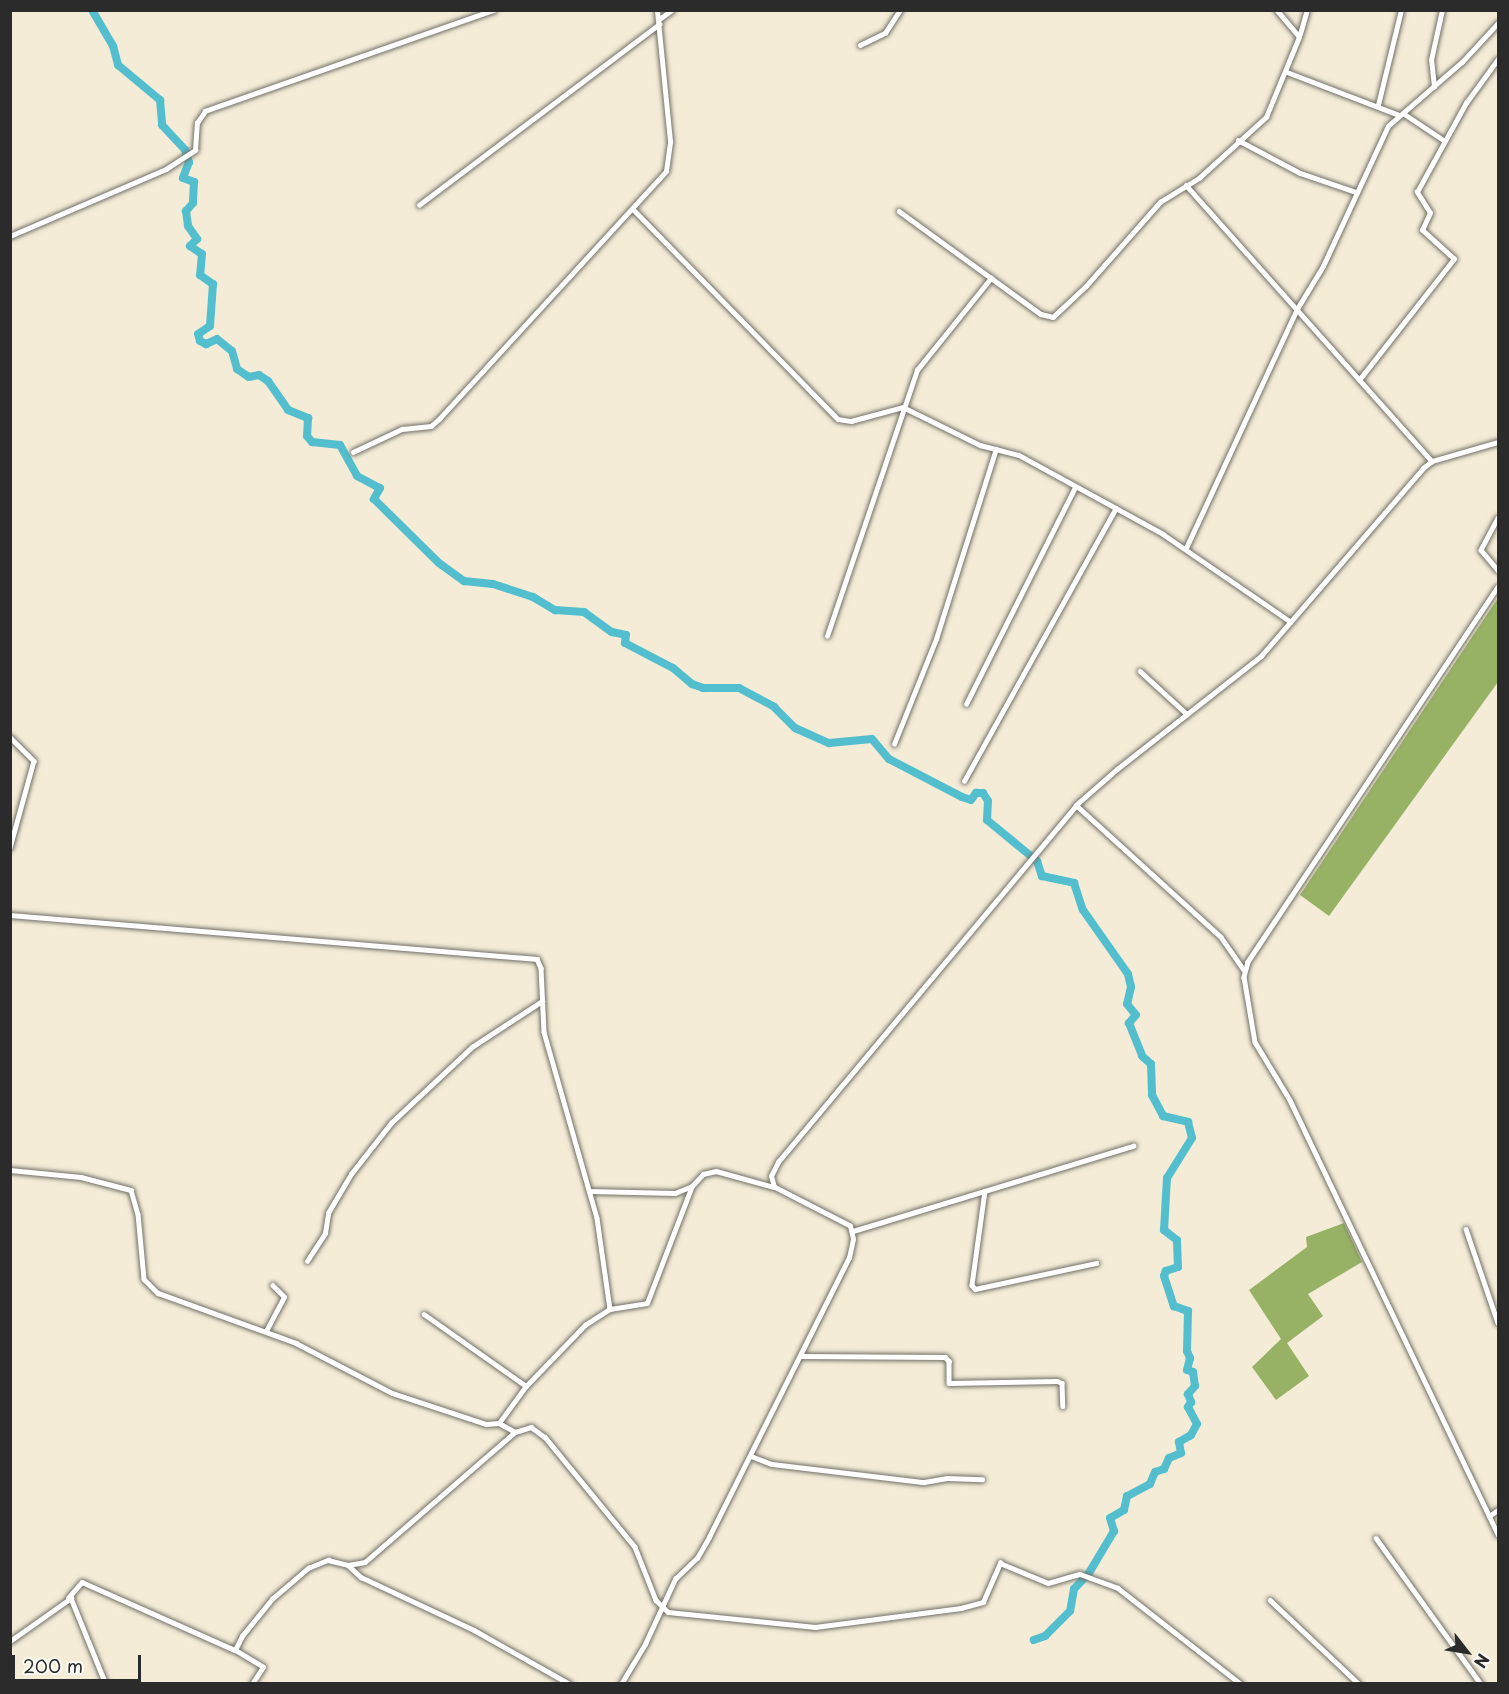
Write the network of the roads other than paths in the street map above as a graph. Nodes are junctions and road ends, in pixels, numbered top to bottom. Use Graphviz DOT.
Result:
graph roads {
  1 [pos="494,10"];
  2 [pos="657,10"];
  3 [pos="672,10"];
  4 [pos="900,10"];
  5 [pos="1276,10"];
  6 [pos="1307,10"];
  7 [pos="1401,10"];
  8 [pos="1442,10"];
  9 [pos="659,22"];
  10 [pos="1498,23"];
  11 [pos="1299,37"];
  12 [pos="860,45"];
  13 [pos="1498,58"];
  14 [pos="1287,72"];
  15 [pos="1434,87"];
  16 [pos="1378,105"];
  17 [pos="1401,114"];
  18 [pos="1238,140"];
  19 [pos="1445,141"];
  20 [pos="1186,185"];
  21 [pos="1356,192"];
  22 [pos="419,205"];
  23 [pos="634,210"];
  24 [pos="899,211"];
  25 [pos="10,236"];
  26 [pos="991,278"];
  27 [pos="1297,309"];
  28 [pos="1359,380"];
  29 [pos="903,407"];
  30 [pos="1498,442"];
  31 [pos="996,449"];
  32 [pos="353,452"];
  33 [pos="1432,461"];
  34 [pos="1075,487"];
  35 [pos="1116,508"];
  36 [pos="1498,518"];
  37 [pos="1186,548"];
  38 [pos="1498,570"];
  39 [pos="1498,587"];
  40 [pos="1291,622"];
  41 [pos="827,636"];
  42 [pos="1140,671"];
  43 [pos="966,704"];
  44 [pos="1187,714"];
  45 [pos="10,737"];
  46 [pos="894,744"];
  47 [pos="964,781"];
  48 [pos="1076,805"];
  49 [pos="10,848"];
  50 [pos="10,915"];
  51 [pos="1245,970"];
  52 [pos="542,1001"];
  53 [pos="1133,1146"];
  54 [pos="10,1170"];
  55 [pos="692,1186"];
  56 [pos="774,1187"];
  57 [pos="589,1191"];
  58 [pos="985,1191"];
  59 [pos="1466,1229"];
  60 [pos="853,1231"];
  61 [pos="307,1261"];
  62 [pos="1095,1263"];
  63 [pos="273,1286"];
  64 [pos="610,1309"];
  65 [pos="424,1314"];
  66 [pos="1498,1323"];
  67 [pos="266,1331"];
  68 [pos="801,1356"];
  69 [pos="526,1386"];
  70 [pos="1063,1406"];
  71 [pos="499,1423"];
  72 [pos="514,1432"];
  73 [pos="750,1456"];
  74 [pos="982,1479"];
  75 [pos="1498,1510"];
  76 [pos="1489,1516"];
  77 [pos="1498,1534"];
  78 [pos="1376,1538"];
  79 [pos="348,1565"];
  80 [pos="68,1598"];
  81 [pos="1270,1600"];
  82 [pos="660,1607"];
  83 [pos="10,1641"];
  84 [pos="235,1650"];
  85 [pos="106,1683"];
  86 [pos="252,1683"];
  87 [pos="570,1683"];
  88 [pos="621,1683"];
  89 [pos="1241,1683"];
  90 [pos="1359,1683"];
  91 [pos="1481,1683"];
  1 -- 25 [label="street"];
  2 -- 9 [label="street"];
  3 -- 9 [label="street"];
  4 -- 12 [label="street"];
  5 -- 11 [label="street"];
  6 -- 11 [label="street"];
  7 -- 16 [label="street"];
  8 -- 15 [label="street"];
  9 -- 22 [label="street"];
  9 -- 23 [label="street"];
  10 -- 15 [label="street"];
  11 -- 14 [label="street"];
  13 -- 19 [label="street"];
  14 -- 16 [label="street"];
  14 -- 18 [label="street"];
  15 -- 17 [label="street"];
  16 -- 17 [label="street"];
  17 -- 19 [label="street"];
  17 -- 21 [label="street"];
  18 -- 20 [label="street"];
  18 -- 21 [label="street"];
  19 -- 28 [label="street"];
  20 -- 26 [label="street"];
  20 -- 27 [label="street"];
  21 -- 27 [label="street"];
  23 -- 29 [label="street"];
  23 -- 32 [label="street"];
  24 -- 26 [label="street"];
  26 -- 29 [label="street"];
  27 -- 28 [label="street"];
  27 -- 37 [label="street"];
  28 -- 33 [label="street"];
  29 -- 31 [label="street"];
  29 -- 41 [label="street"];
  30 -- 33 [label="street"];
  31 -- 34 [label="street"];
  31 -- 46 [label="street"];
  33 -- 40 [label="street"];
  34 -- 35 [label="street"];
  34 -- 43 [label="street"];
  35 -- 37 [label="street"];
  35 -- 47 [label="street"];
  36 -- 38 [label="street"];
  37 -- 40 [label="street"];
  39 -- 51 [label="street"];
  40 -- 44 [label="street"];
  42 -- 44 [label="street"];
  44 -- 48 [label="street"];
  45 -- 49 [label="street"];
  48 -- 51 [label="street"];
  48 -- 56 [label="street"];
  50 -- 52 [label="street"];
  51 -- 76 [label="street"];
  52 -- 57 [label="street"];
  52 -- 61 [label="street"];
  53 -- 58 [label="street"];
  54 -- 67 [label="street"];
  55 -- 56 [label="street"];
  55 -- 57 [label="street"];
  55 -- 64 [label="street"];
  56 -- 60 [label="street"];
  57 -- 64 [label="street"];
  58 -- 60 [label="street"];
  58 -- 62 [label="street"];
  59 -- 66 [label="street"];
  60 -- 68 [label="street"];
  63 -- 67 [label="street"];
  64 -- 69 [label="street"];
  65 -- 69 [label="street"];
  67 -- 71 [label="street"];
  68 -- 70 [label="street"];
  68 -- 73 [label="street"];
  69 -- 71 [label="street"];
  71 -- 72 [label="street"];
  72 -- 79 [label="street"];
  72 -- 82 [label="street"];
  73 -- 74 [label="street"];
  73 -- 82 [label="street"];
  75 -- 76 [label="street"];
  76 -- 77 [label="street"];
  78 -- 91 [label="street"];
  79 -- 84 [label="street"];
  79 -- 87 [label="street"];
  80 -- 83 [label="street"];
  80 -- 84 [label="street"];
  80 -- 85 [label="street"];
  81 -- 90 [label="street"];
  82 -- 88 [label="street"];
  82 -- 89 [label="street"];
  84 -- 86 [label="street"];
}
